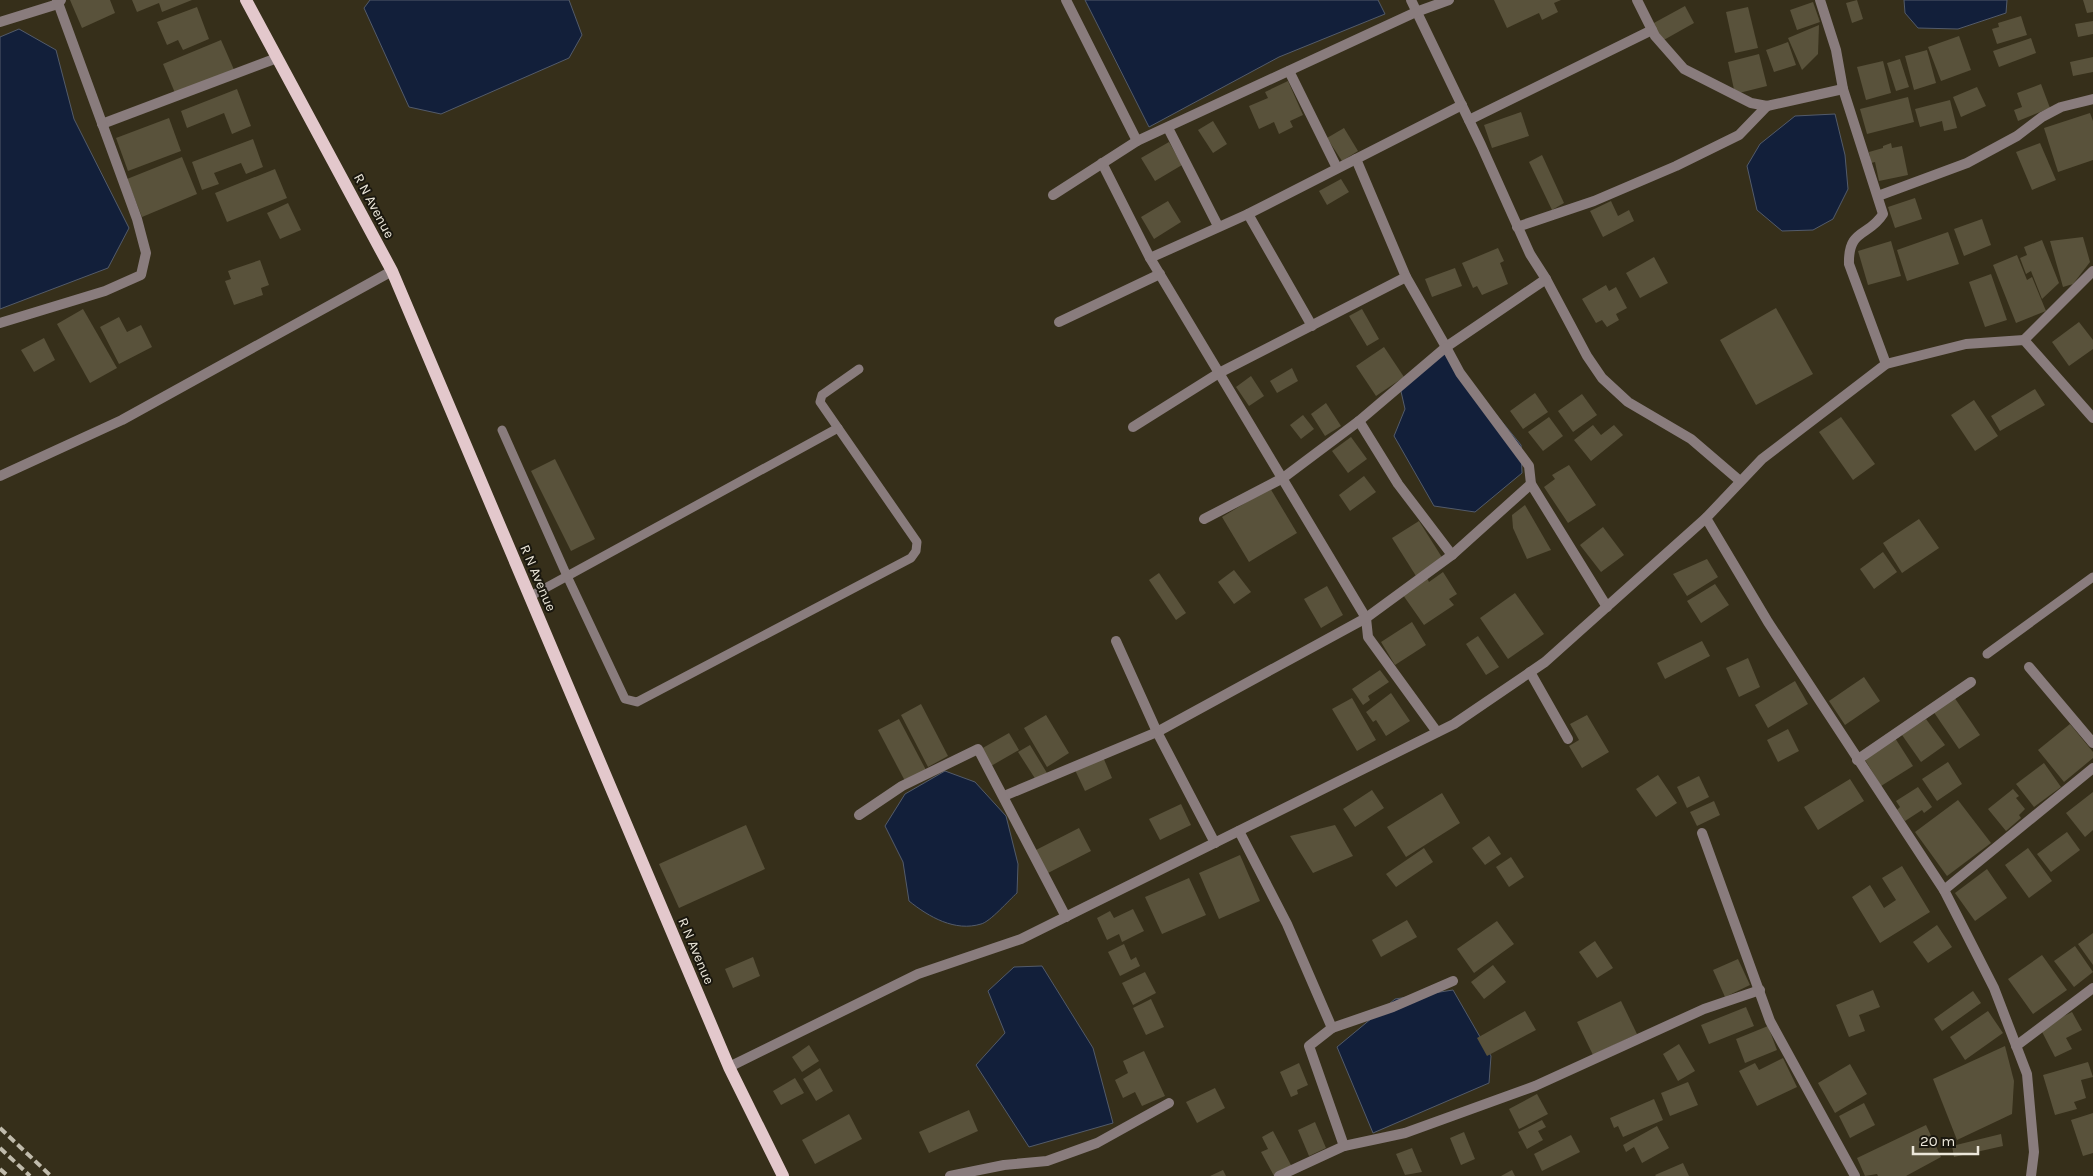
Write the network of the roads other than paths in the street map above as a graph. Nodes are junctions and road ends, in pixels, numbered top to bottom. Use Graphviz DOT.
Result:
graph roads {
  1 [pos="246,0"];
  2 [pos="1066,0"];
  3 [pos="1411,0"];
  4 [pos="1449,0"];
  5 [pos="1637,0"];
  6 [pos="1820,0"];
  7 [pos="59,1"];
  8 [pos="1416,12"];
  9 [pos="0,22"];
  10 [pos="1652,30"];
  11 [pos="277,58"];
  12 [pos="1289,71"];
  13 [pos="1843,89"];
  14 [pos="2093,99"];
  15 [pos="1462,105"];
  16 [pos="1767,106"];
  17 [pos="1469,120"];
  18 [pos="102,124"];
  19 [pos="1168,128"];
  20 [pos="1137,141"];
  21 [pos="1356,159"];
  22 [pos="1102,163"];
  23 [pos="1337,168"];
  24 [pos="1053,195"];
  25 [pos="1878,196"];
  26 [pos="1248,214"];
  27 [pos="1218,226"];
  28 [pos="1517,227"];
  29 [pos="1150,258"];
  30 [pos="392,271"];
  31 [pos="2093,271"];
  32 [pos="1160,274"];
  33 [pos="1406,277"];
  34 [pos="1546,279"];
  35 [pos="1059,322"];
  36 [pos="0,323"];
  37 [pos="1312,326"];
  38 [pos="2024,340"];
  39 [pos="1446,347"];
  40 [pos="1886,364"];
  41 [pos="859,369"];
  42 [pos="1219,373"];
  43 [pos="2093,418"];
  44 [pos="1359,421"];
  45 [pos="1132,427"];
  46 [pos="838,428"];
  47 [pos="502,430"];
  48 [pos="0,476"];
  49 [pos="1282,478"];
  50 [pos="1740,480"];
  51 [pos="1531,484"];
  52 [pos="1706,518"];
  53 [pos="1204,519"];
  54 [pos="1452,555"];
  55 [pos="567,576"];
  56 [pos="2093,576"];
  57 [pos="530,597"];
  58 [pos="1606,606"];
  59 [pos="1366,618"];
  60 [pos="1116,641"];
  61 [pos="1987,654"];
  62 [pos="2028,667"];
  63 [pos="1530,672"];
  64 [pos="1971,682"];
  65 [pos="1157,732"];
  66 [pos="1438,732"];
  67 [pos="1568,739"];
  68 [pos="2093,743"];
  69 [pos="1857,760"];
  70 [pos="2093,768"];
  71 [pos="1004,796"];
  72 [pos="859,816"];
  73 [pos="1239,831"];
  74 [pos="1702,833"];
  75 [pos="1215,843"];
  76 [pos="1944,890"];
  77 [pos="1066,917"];
  78 [pos="1453,982"];
  79 [pos="2093,988"];
  80 [pos="1760,990"];
  81 [pos="1332,1028"];
  82 [pos="2016,1046"];
  83 [pos="728,1066"];
  84 [pos="1169,1103"];
  85 [pos="1344,1146"];
  86 [pos="783,1176"];
  87 [pos="950,1176"];
  88 [pos="1279,1176"];
  89 [pos="1854,1176"];
  90 [pos="2031,1176"];
  1 -- 11 [label="main road, R N Avenue"];
  2 -- 20 [label="street"];
  3 -- 8 [label="street"];
  4 -- 8 [label="street"];
  5 -- 10 [label="street"];
  6 -- 13 [label="street"];
  7 -- 9 [label="street"];
  7 -- 18 [label="street"];
  8 -- 12 [label="street"];
  8 -- 15 [label="street"];
  10 -- 16 [label="street"];
  10 -- 17 [label="street"];
  11 -- 18 [label="street"];
  11 -- 30 [label="main road, R N Avenue"];
  12 -- 19 [label="street"];
  12 -- 23 [label="street"];
  13 -- 16 [label="street"];
  13 -- 25 [label="street"];
  14 -- 25 [label="street"];
  15 -- 17 [label="street"];
  15 -- 21 [label="street"];
  16 -- 28 [label="street"];
  17 -- 28 [label="street"];
  18 -- 36 [label="street"];
  19 -- 20 [label="street"];
  19 -- 27 [label="street"];
  20 -- 22 [label="street"];
  21 -- 23 [label="street"];
  21 -- 33 [label="street"];
  22 -- 24 [label="street"];
  22 -- 29 [label="street"];
  23 -- 26 [label="street"];
  25 -- 40 [label="street"];
  26 -- 27 [label="street"];
  26 -- 37 [label="street"];
  27 -- 29 [label="street"];
  28 -- 34 [label="street"];
  29 -- 32 [label="street"];
  30 -- 48 [label="street"];
  30 -- 57 [label="main road, R N Avenue"];
  31 -- 38 [label="street"];
  32 -- 35 [label="street"];
  32 -- 42 [label="street"];
  33 -- 37 [label="street"];
  33 -- 39 [label="street"];
  34 -- 39 [label="street"];
  34 -- 50 [label="street"];
  37 -- 42 [label="street"];
  38 -- 40 [label="street"];
  38 -- 43 [label="street"];
  39 -- 44 [label="street"];
  39 -- 51 [label="street"];
  40 -- 50 [label="street"];
  41 -- 46 [label="lane"];
  42 -- 45 [label="street"];
  42 -- 49 [label="street"];
  44 -- 49 [label="street"];
  44 -- 54 [label="street"];
  46 -- 55 [label="lane"];
  46 -- 55 [label="lane"];
  47 -- 55 [label="lane"];
  49 -- 53 [label="street"];
  49 -- 59 [label="street"];
  50 -- 52 [label="street"];
  51 -- 54 [label="street"];
  51 -- 58 [label="street"];
  52 -- 58 [label="street"];
  52 -- 69 [label="street"];
  54 -- 59 [label="street"];
  55 -- 57 [label="lane"];
  56 -- 61 [label="lane"];
  57 -- 83 [label="main road, R N Avenue"];
  58 -- 63 [label="street"];
  59 -- 65 [label="street"];
  59 -- 66 [label="street"];
  60 -- 65 [label="street"];
  62 -- 68 [label="street"];
  63 -- 66 [label="street"];
  63 -- 67 [label="street"];
  64 -- 69 [label="street"];
  65 -- 71 [label="street"];
  65 -- 75 [label="street"];
  66 -- 73 [label="street"];
  69 -- 76 [label="street"];
  70 -- 76 [label="street"];
  71 -- 72 [label="street"];
  71 -- 77 [label="street"];
  73 -- 75 [label="street"];
  73 -- 81 [label="street"];
  74 -- 80 [label="street"];
  75 -- 77 [label="street"];
  76 -- 82 [label="street"];
  77 -- 83 [label="street"];
  78 -- 81 [label="street"];
  79 -- 82 [label="street"];
  80 -- 85 [label="street"];
  80 -- 89 [label="street"];
  81 -- 85 [label="street"];
  82 -- 90 [label="street"];
  83 -- 86 [label="main road, R N Avenue"];
  84 -- 87 [label="street"];
  85 -- 88 [label="street"];
}
